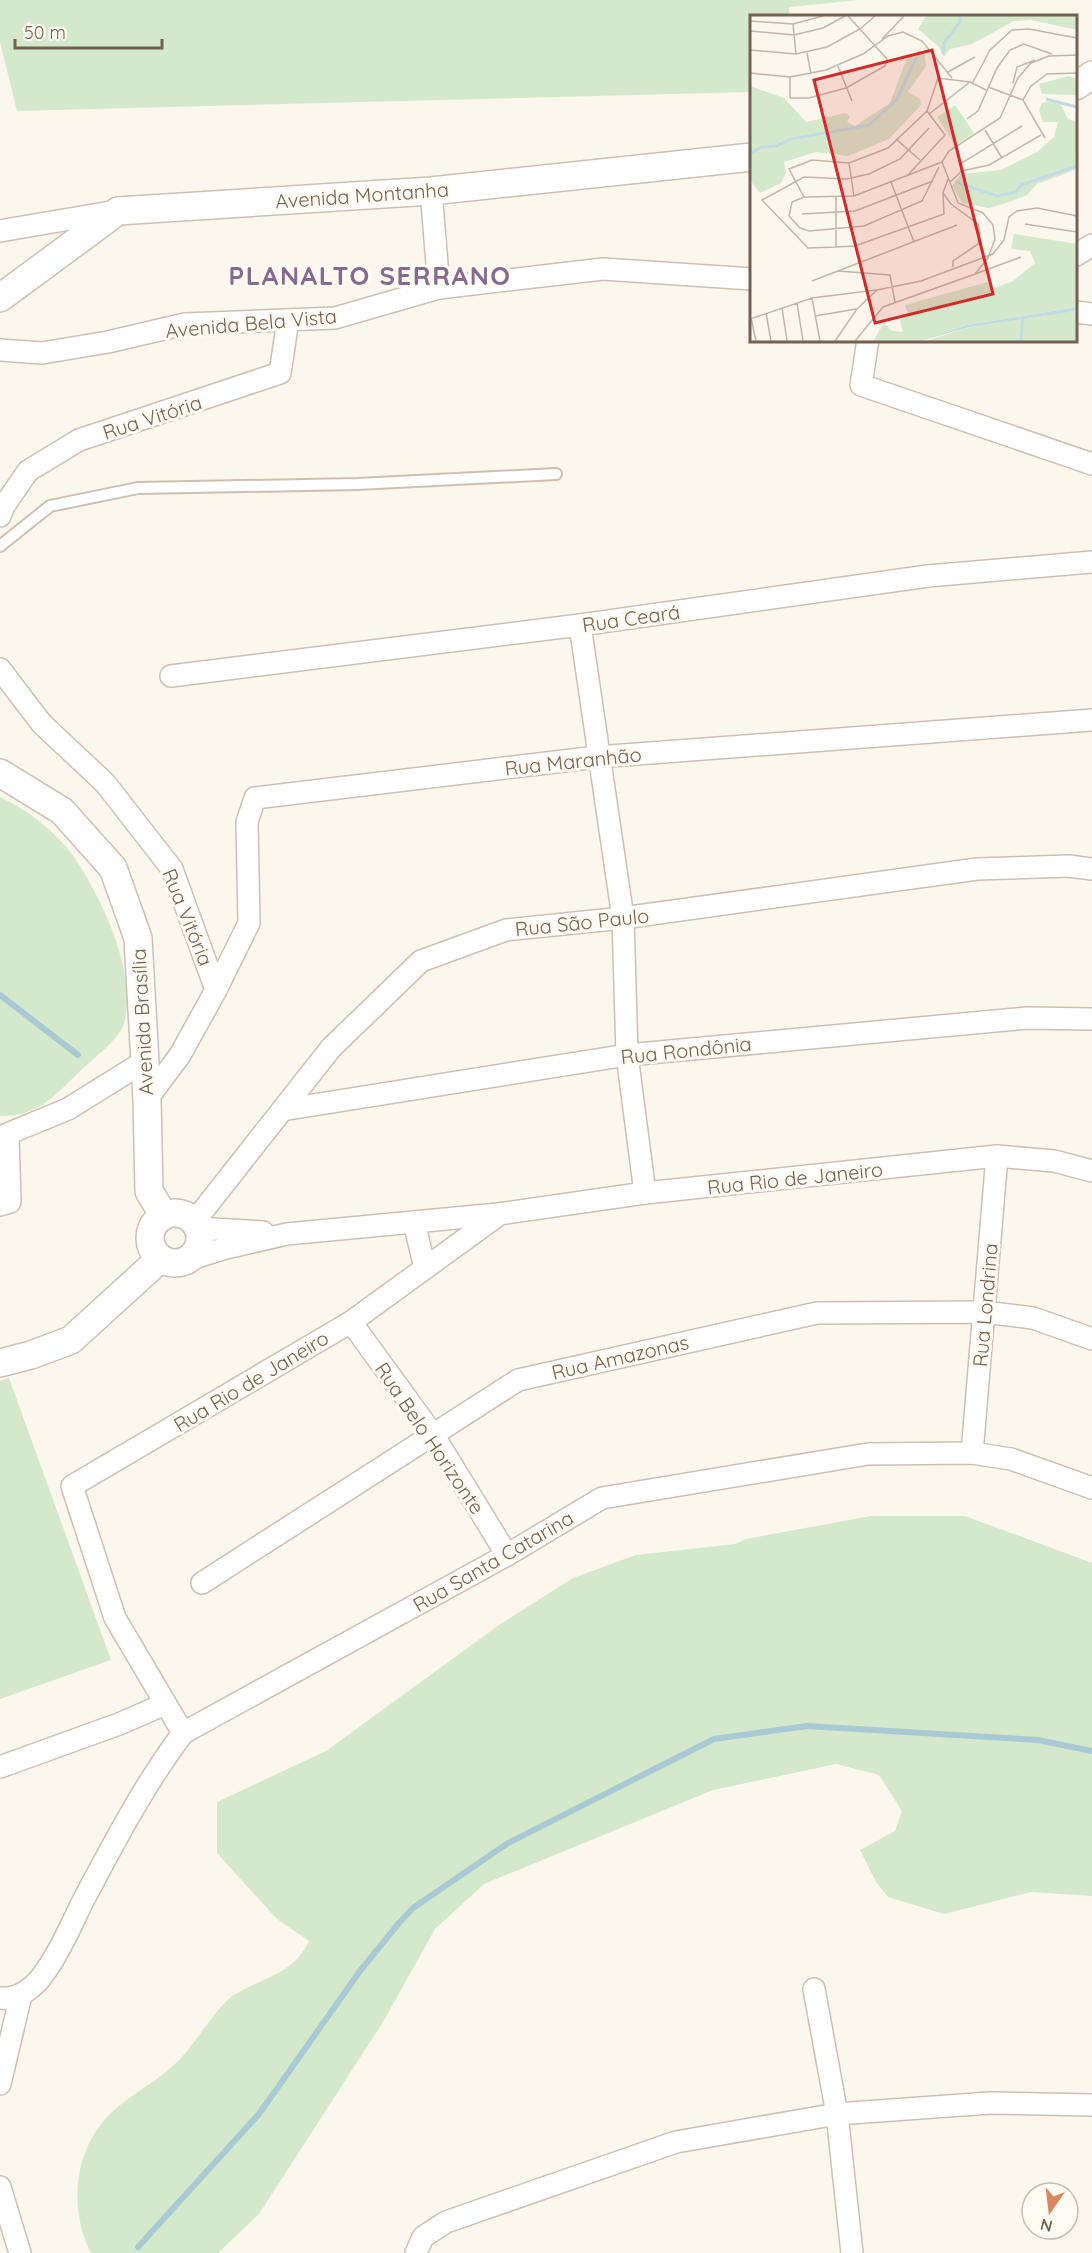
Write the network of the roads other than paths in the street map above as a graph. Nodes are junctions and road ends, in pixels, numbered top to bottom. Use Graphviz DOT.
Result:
graph roads {
  1 [pos="1092,75"];
  2 [pos="1077,85"];
  3 [pos="750,157"];
  4 [pos="431,192"];
  5 [pos="118,211"];
  6 [pos="0,231"];
  7 [pos="1092,245"];
  8 [pos="1077,254"];
  9 [pos="750,279"];
  10 [pos="439,288"];
  11 [pos="0,298"];
  12 [pos="1077,312"];
  13 [pos="1092,314"];
  14 [pos="288,320"];
  15 [pos="868,342"];
  16 [pos="0,350"];
  17 [pos="1092,464"];
  18 [pos="556,474"];
  19 [pos="0,516"];
  20 [pos="0,546"];
  21 [pos="1092,562"];
  22 [pos="580,625"];
  23 [pos="0,669"];
  24 [pos="171,676"];
  25 [pos="1092,720"];
  26 [pos="597,757"];
  27 [pos="0,773"];
  28 [pos="1092,870"];
  29 [pos="623,918"];
  30 [pos="216,990"];
  31 [pos="1092,1019"];
  32 [pos="627,1055"];
  33 [pos="145,1061"];
  34 [pos="147,1099"];
  35 [pos="282,1110"];
  36 [pos="4,1136"];
  37 [pos="997,1156"];
  38 [pos="1092,1171"];
  39 [pos="645,1193"];
  40 [pos="0,1205"];
  41 [pos="498,1214"];
  42 [pos="164,1216"];
  43 [pos="414,1222"];
  44 [pos="195,1225"];
  45 [pos="287,1234"];
  46 [pos="173,1260"];
  47 [pos="425,1268"];
  48 [pos="984,1311"];
  49 [pos="351,1322"];
  50 [pos="1092,1339"];
  51 [pos="0,1363"];
  52 [pos="434,1436"];
  53 [pos="972,1453"];
  54 [pos="1092,1488"];
  55 [pos="507,1556"];
  56 [pos="202,1584"];
  57 [pos="165,1704"];
  58 [pos="183,1733"];
  59 [pos="0,1767"];
  60 [pos="814,1989"];
  61 [pos="21,1995"];
  62 [pos="0,1998"];
  63 [pos="0,2084"];
  64 [pos="1092,2105"];
  65 [pos="837,2114"];
  66 [pos="0,2187"];
  67 [pos="20,2253"];
  68 [pos="416,2253"];
  69 [pos="852,2253"];
  1 -- 2 [label="street"];
  3 -- 4 [label="street, Avenida Montanha"];
  4 -- 5 [label="street, Avenida Montanha"];
  4 -- 10 [label="street"];
  5 -- 6 [label="street"];
  5 -- 11 [label="street"];
  7 -- 8 [label="street"];
  9 -- 10 [label="street, Avenida Bela Vista"];
  10 -- 14 [label="street, Avenida Bela Vista"];
  12 -- 13 [label="street"];
  14 -- 16 [label="street, Avenida Bela Vista"];
  14 -- 19 [label="street, Rua Vitória"];
  15 -- 17 [label="street"];
  18 -- 20 [label="lane"];
  21 -- 22 [label="street, Rua Ceará"];
  22 -- 24 [label="street, Rua Ceará"];
  22 -- 26 [label="street"];
  23 -- 30 [label="street, Rua Vitória"];
  25 -- 26 [label="street, Rua Maranhão"];
  26 -- 29 [label="street"];
  26 -- 30 [label="street, Rua Maranhão"];
  27 -- 33 [label="street, Avenida Brasília"];
  28 -- 29 [label="street, Rua São Paulo"];
  29 -- 32 [label="street"];
  29 -- 35 [label="street, Rua São Paulo"];
  30 -- 34 [label="street, Rua Vitória"];
  31 -- 32 [label="street, Rua Rondônia"];
  32 -- 35 [label="street, Rua Rondônia"];
  32 -- 39 [label="street"];
  33 -- 34 [label="street, Avenida Brasília"];
  33 -- 36 [label="street"];
  34 -- 42 [label="street, Avenida Brasília"];
  35 -- 44 [label="street, Rua São Paulo"];
  36 -- 40 [label="street"];
  37 -- 38 [label="street, Rua Rio de Janeiro"];
  37 -- 39 [label="street, Rua Rio de Janeiro"];
  37 -- 48 [label="street, Rua Londrina"];
  39 -- 41 [label="street, Rua Rio de Janeiro"];
  41 -- 43 [label="street, Rua Rio de Janeiro"];
  41 -- 47 [label="street, Rua Rio de Janeiro"];
  42 -- 44 [label="street"];
  42 -- 46 [label="street"];
  43 -- 45 [label="street, Rua Rio de Janeiro"];
  43 -- 47 [label="street"];
  44 -- 45 [label="street, Rua Rio de Janeiro"];
  44 -- 46 [label="street"];
  45 -- 46 [label="street, Rua Rio de Janeiro"];
  46 -- 51 [label="street"];
  47 -- 49 [label="street, Rua Rio de Janeiro"];
  48 -- 50 [label="street, Rua Amazonas"];
  48 -- 52 [label="street, Rua Amazonas"];
  48 -- 53 [label="street, Rua Londrina"];
  49 -- 52 [label="street, Rua Belo Horizonte"];
  49 -- 57 [label="street, Rua Rio de Janeiro"];
  52 -- 55 [label="street, Rua Belo Horizonte"];
  52 -- 56 [label="street, Rua Amazonas"];
  53 -- 54 [label="street, Rua Santa Catarina"];
  53 -- 55 [label="street, Rua Santa Catarina"];
  55 -- 58 [label="street, Rua Santa Catarina"];
  57 -- 58 [label="street"];
  57 -- 59 [label="street"];
  58 -- 61 [label="street"];
  60 -- 65 [label="street"];
  61 -- 62 [label="street"];
  61 -- 63 [label="street"];
  64 -- 65 [label="street"];
  65 -- 68 [label="street"];
  65 -- 69 [label="street"];
  66 -- 67 [label="street"];
}
